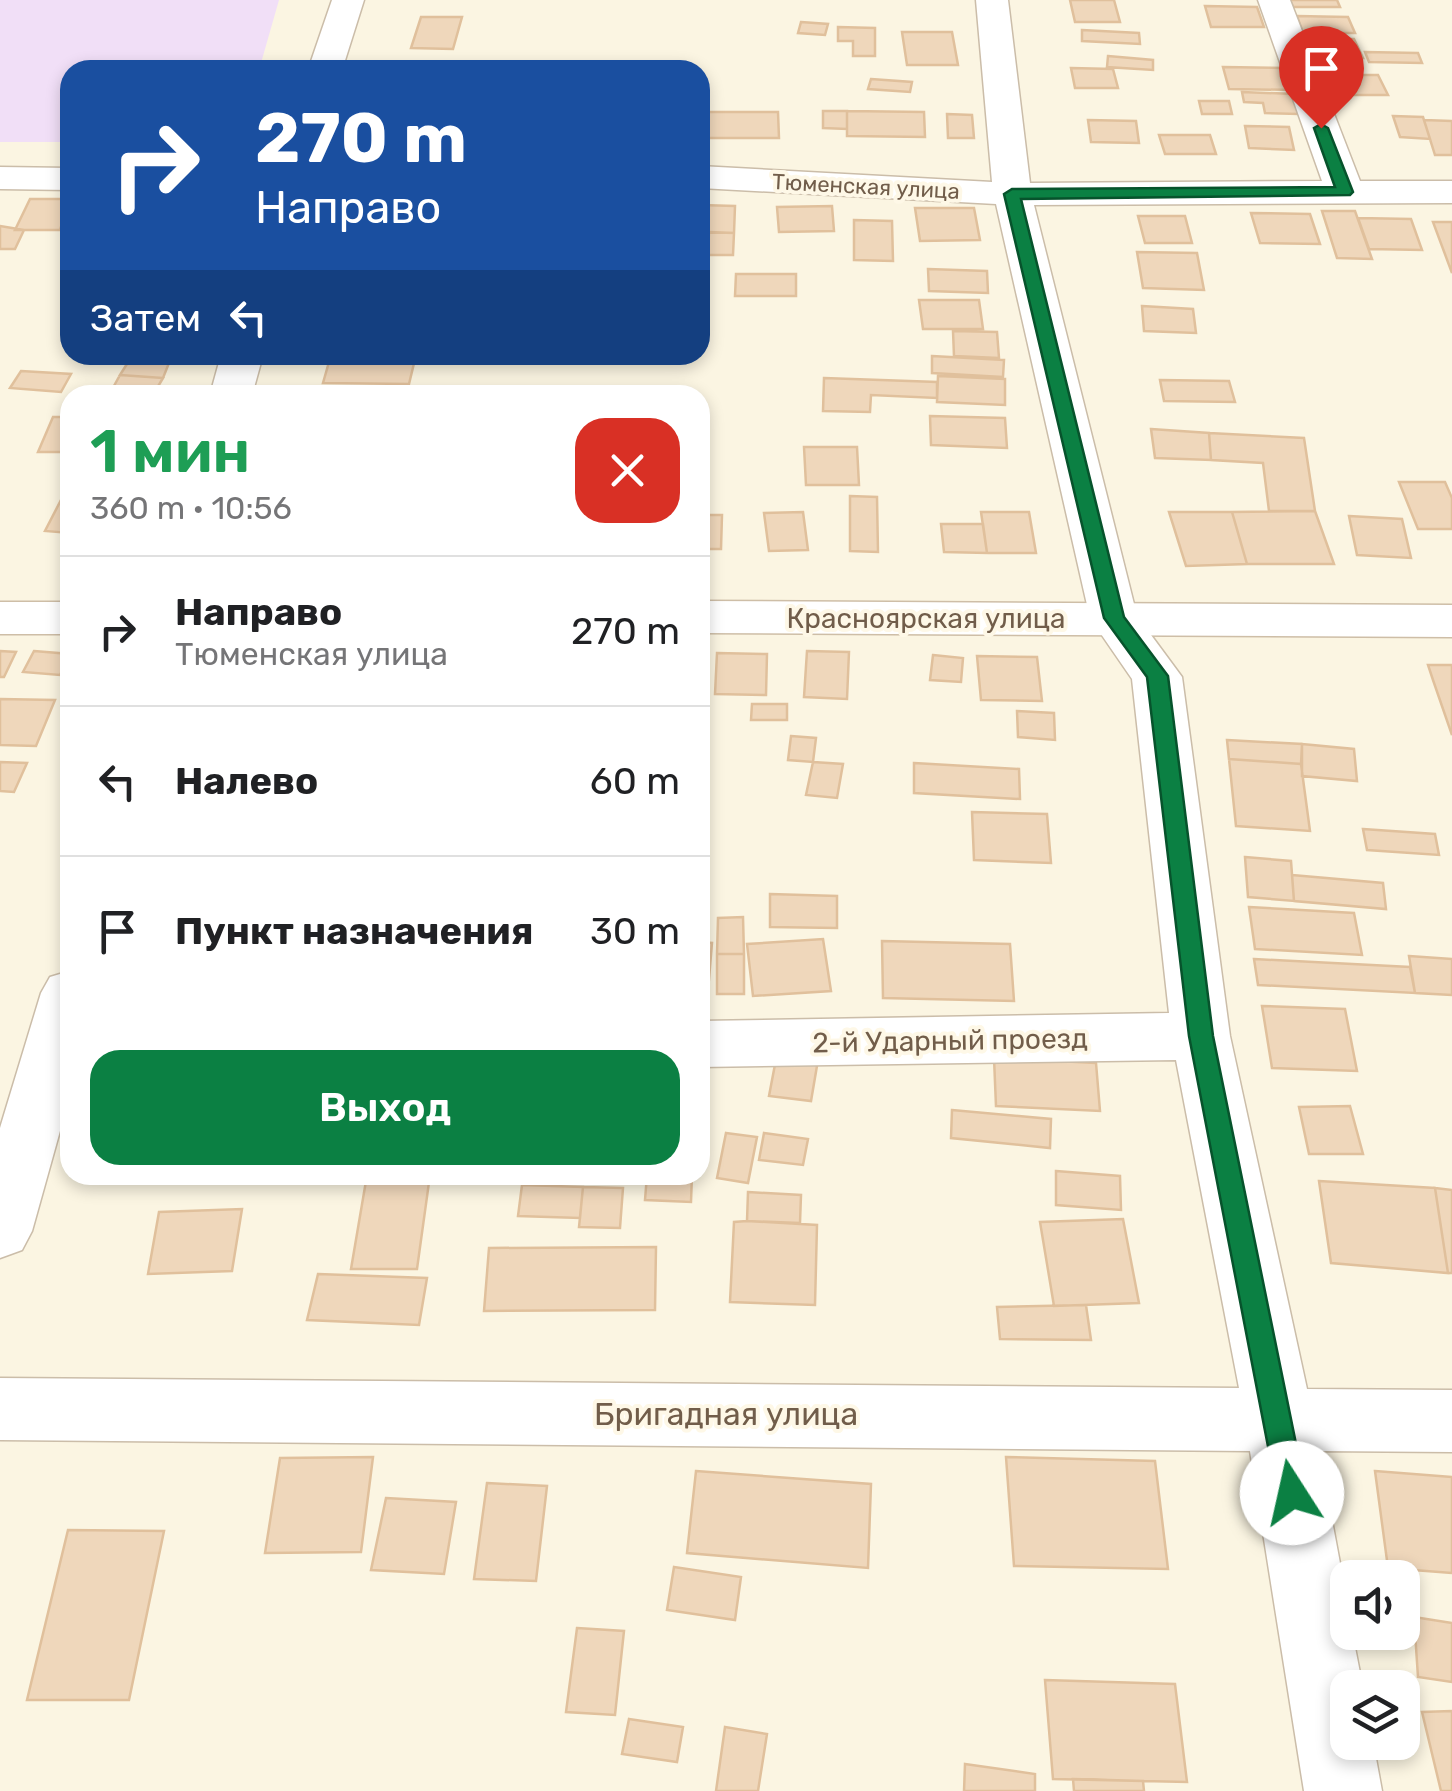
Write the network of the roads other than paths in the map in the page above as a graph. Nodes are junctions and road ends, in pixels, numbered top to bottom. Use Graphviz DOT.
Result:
graph roads {
  1 [pos="348,0"];
  2 [pos="992,0"];
  3 [pos="1274,0"];
  4 [pos="328,60"];
  5 [pos="0,178"];
  6 [pos="710,178"];
  7 [pos="60,179"];
  8 [pos="1345,192"];
  9 [pos="1452,192"];
  10 [pos="1012,194"];
  11 [pos="710,617"];
  12 [pos="0,618"];
  13 [pos="60,618"];
  14 [pos="1114,618"];
  15 [pos="1452,622"];
  16 [pos="1201,1036"];
  17 [pos="710,1044"];
  18 [pos="60,1060"];
  19 [pos="0,1230"];
  20 [pos="0,1409"];
  21 [pos="1279,1418"];
  22 [pos="1452,1421"];
  23 [pos="1343,1791"];
  1 -- 4 [label="street"];
  2 -- 10 [label="street"];
  3 -- 8 [label="street"];
  5 -- 7 [label="street"];
  6 -- 10 [label="street, Тюменская улица"];
  8 -- 9 [label="street, Тюменская улица"];
  8 -- 10 [label="street, Тюменская улица"];
  10 -- 14 [label="street"];
  11 -- 14 [label="street, Красноярская улица"];
  12 -- 13 [label="street"];
  14 -- 15 [label="street, Красноярская улица"];
  14 -- 16 [label="street"];
  16 -- 17 [label="street, 2-й Ударный проезд"];
  16 -- 21 [label="street"];
  18 -- 19 [label="street"];
  20 -- 21 [label="street, Бригадная улица"];
  21 -- 22 [label="street, Бригадная улица"];
  21 -- 23 [label="street"];
}
